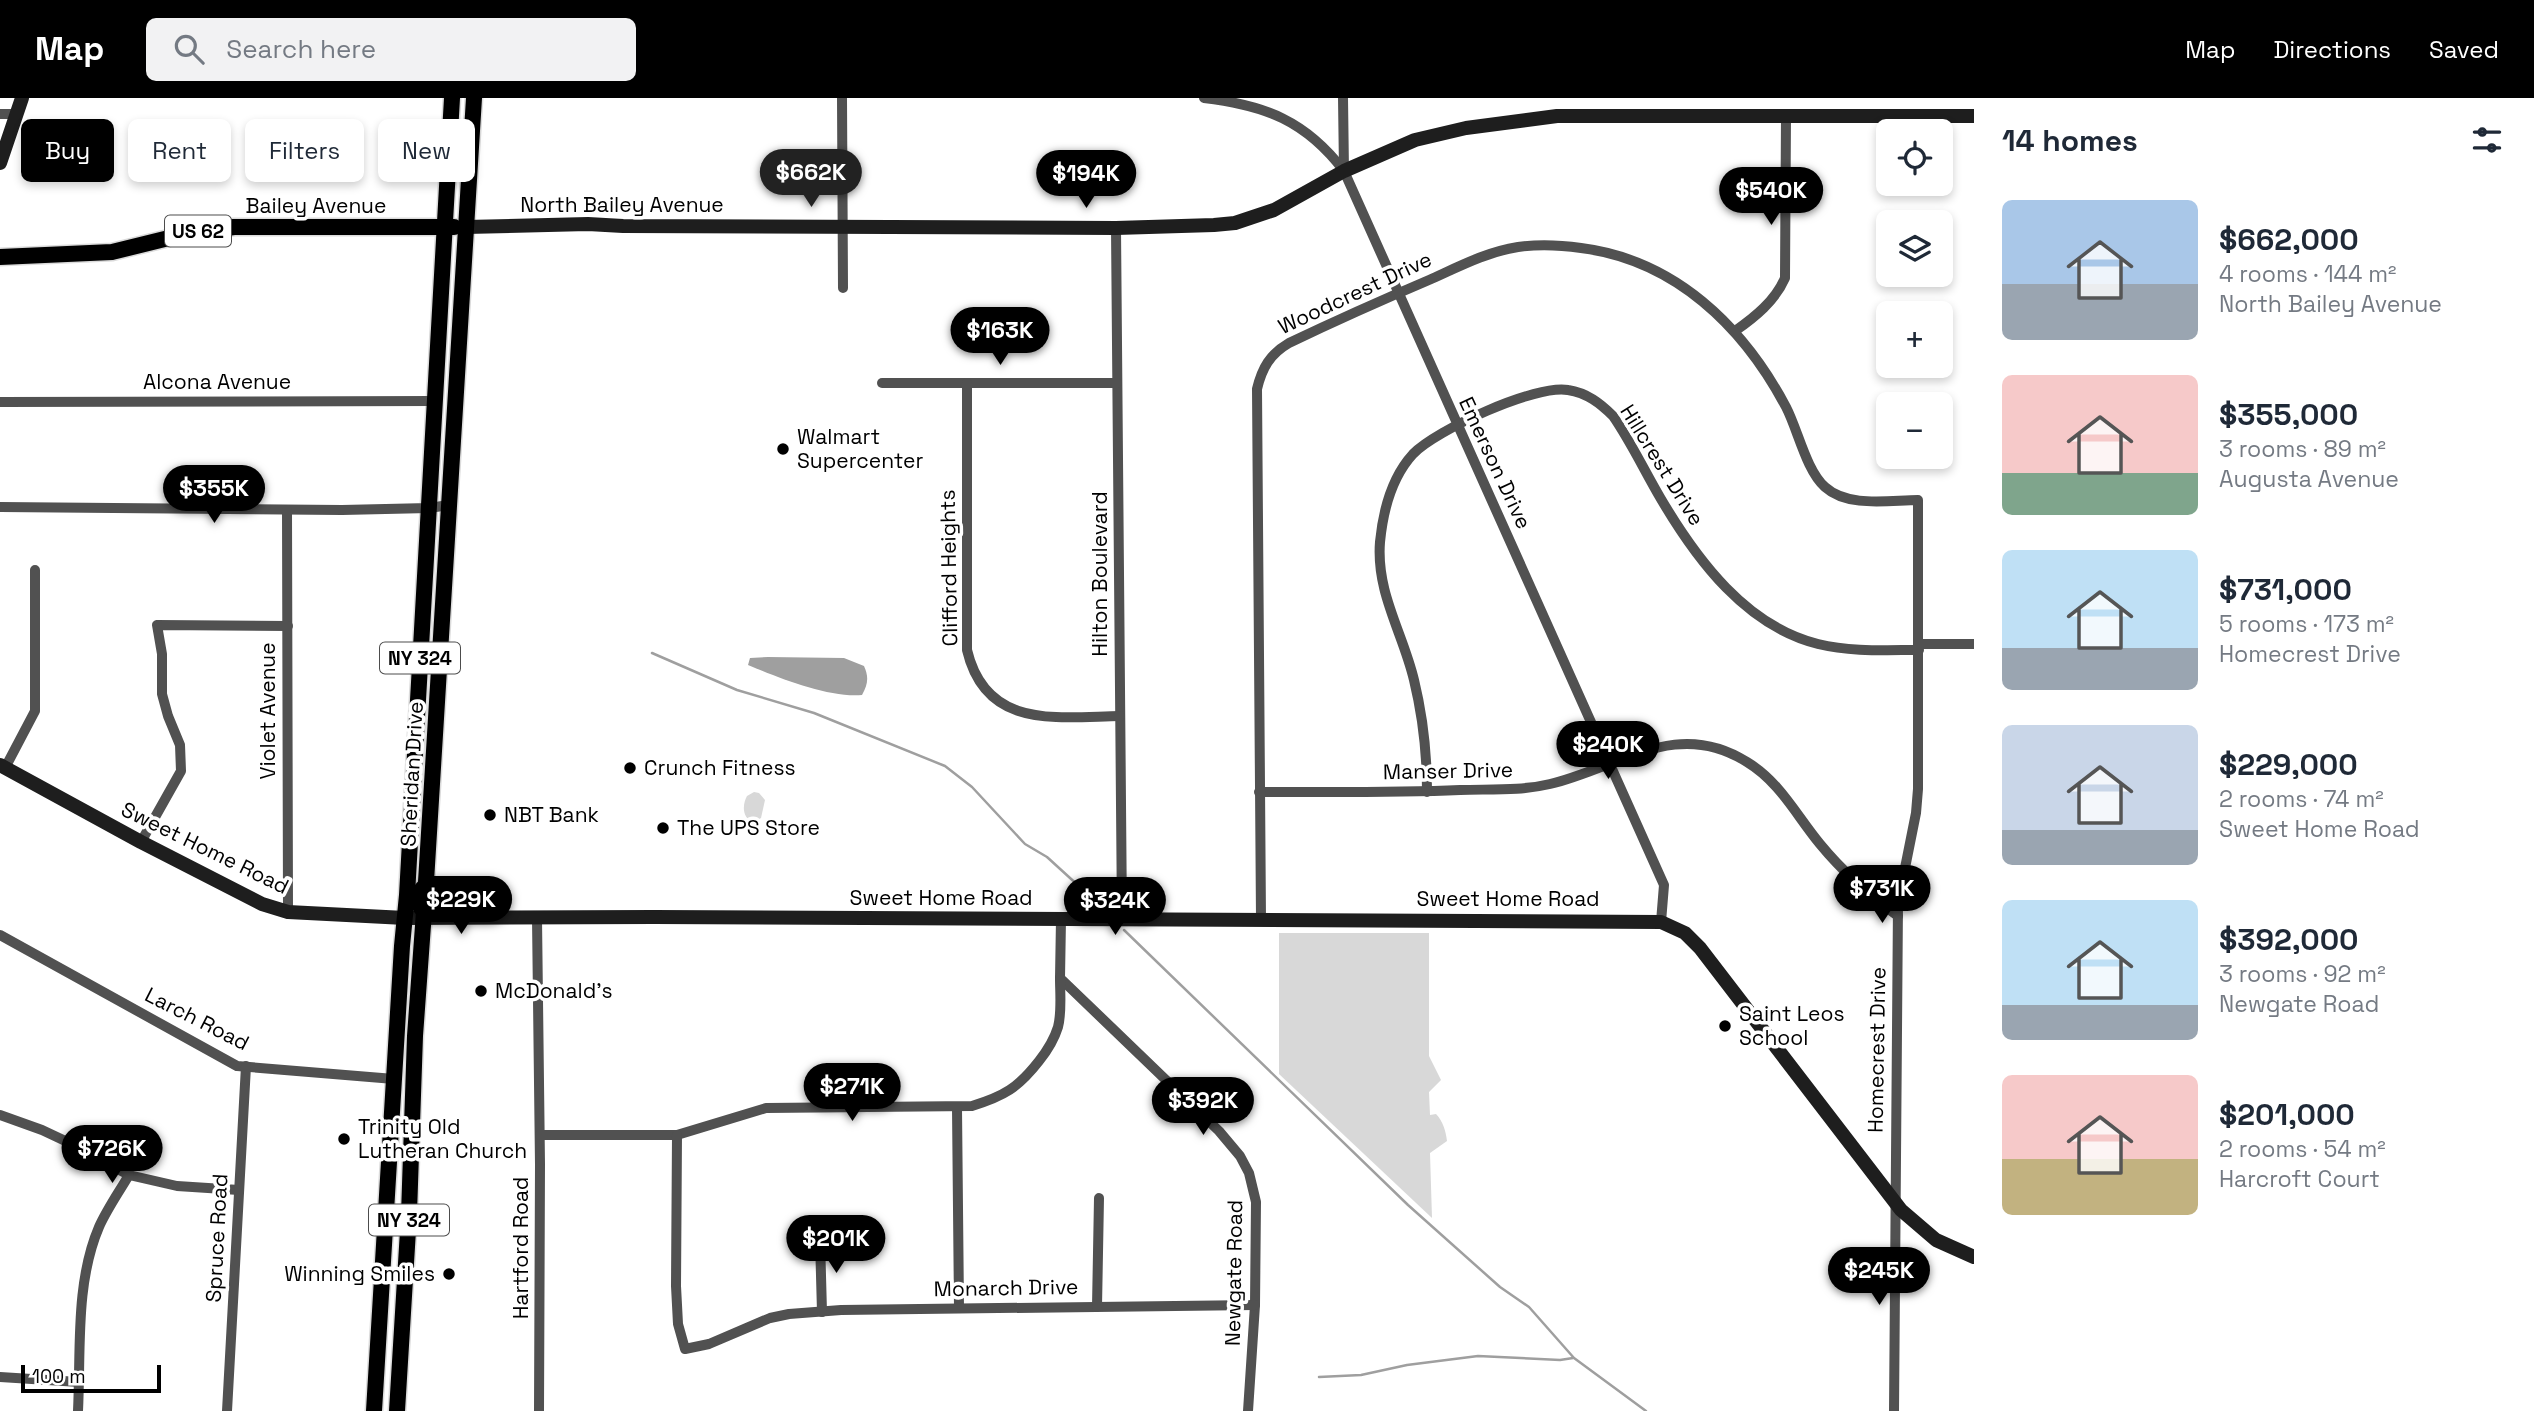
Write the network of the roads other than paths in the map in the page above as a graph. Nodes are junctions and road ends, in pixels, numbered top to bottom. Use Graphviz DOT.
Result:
graph roads {
  1 [pos="22,98"];
  2 [pos="453,98"];
  3 [pos="474,98"];
  4 [pos="842,98"];
  5 [pos="1204,98"];
  6 [pos="1343,98"];
  7 [pos="0,114"];
  8 [pos="16,114"];
  9 [pos="1786,116"];
  10 [pos="1974,116"];
  11 [pos="0,163"];
  12 [pos="1344,171"];
  13 [pos="466,227"];
  14 [pos="842,227"];
  15 [pos="445,228"];
  16 [pos="1116,228"];
  17 [pos="0,257"];
  18 [pos="843,288"];
  19 [pos="1398,292"];
  20 [pos="1735,331"];
  21 [pos="882,383"];
  22 [pos="967,383"];
  23 [pos="1117,383"];
  24 [pos="0,401"];
  25 [pos="435,401"];
  26 [pos="1458,425"];
  27 [pos="1857,500"];
  28 [pos="449,505"];
  29 [pos="0,507"];
  30 [pos="429,508"];
  31 [pos="287,510"];
  32 [pos="35,570"];
  33 [pos="288,626"];
  34 [pos="1974,644"];
  35 [pos="1919,647"];
  36 [pos="1120,716"];
  37 [pos="1610,763"];
  38 [pos="3,766"];
  39 [pos="1259,792"];
  40 [pos="1427,792"];
  41 [pos="141,842"];
  42 [pos="288,912"];
  43 [pos="1898,916"];
  44 [pos="405,918"];
  45 [pos="423,918"];
  46 [pos="537,918"];
  47 [pos="1062,919"];
  48 [pos="1122,919"];
  49 [pos="1261,919"];
  50 [pos="1661,922"];
  51 [pos="0,935"];
  52 [pos="1060,978"];
  53 [pos="246,1066"];
  54 [pos="394,1079"];
  55 [pos="957,1108"];
  56 [pos="0,1115"];
  57 [pos="540,1135"];
  58 [pos="677,1135"];
  59 [pos="129,1175"];
  60 [pos="239,1190"];
  61 [pos="1099,1198"];
  62 [pos="1895,1203"];
  63 [pos="820,1239"];
  64 [pos="1974,1257"];
  65 [pos="1255,1306"];
  66 [pos="1097,1307"];
  67 [pos="959,1308"];
  68 [pos="822,1312"];
  69 [pos="0,1377"];
  70 [pos="79,1382"];
  71 [pos="78,1411"];
  72 [pos="227,1411"];
  73 [pos="374,1411"];
  74 [pos="397,1411"];
  75 [pos="539,1411"];
  76 [pos="1248,1411"];
  77 [pos="1894,1411"];
  1 -- 8 [label="street"];
  2 -- 15 [label="main road, Sheridan Drive"];
  3 -- 13 [label="main road, Sheridan Drive"];
  4 -- 14 [label="street"];
  5 -- 12 [label="street, Emerson Drive"];
  6 -- 12 [label="street"];
  7 -- 8 [label="street"];
  8 -- 11 [label="street"];
  9 -- 10 [label="street, North Bailey Avenue"];
  9 -- 12 [label="street, North Bailey Avenue"];
  9 -- 20 [label="street"];
  12 -- 16 [label="street, North Bailey Avenue"];
  12 -- 19 [label="street, Emerson Drive"];
  13 -- 14 [label="street, North Bailey Avenue"];
  13 -- 15 [label="main road, Bailey Avenue / US 62"];
  13 -- 28 [label="main road, Sheridan Drive / NY 324"];
  14 -- 16 [label="street, North Bailey Avenue"];
  14 -- 18 [label="street"];
  15 -- 17 [label="main road, Bailey Avenue / US 62"];
  15 -- 25 [label="main road, Sheridan Drive / NY 324"];
  16 -- 23 [label="street, Hilton Boulevard"];
  19 -- 20 [label="street, Woodcrest Drive"];
  19 -- 26 [label="street, Emerson Drive"];
  19 -- 39 [label="street, Woodcrest Drive"];
  20 -- 27 [label="street, Woodcrest Drive"];
  21 -- 22 [label="street"];
  22 -- 23 [label="street"];
  22 -- 36 [label="street, Clifford Heights"];
  23 -- 36 [label="street, Hilton Boulevard"];
  24 -- 25 [label="street, Alcona Avenue"];
  25 -- 30 [label="main road, Sheridan Drive / NY 324"];
  26 -- 35 [label="street, Hillcrest Drive"];
  26 -- 37 [label="street, Emerson Drive"];
  26 -- 40 [label="street, Hillcrest Drive"];
  27 -- 35 [label="street, Homecrest Drive"];
  28 -- 30 [label="street"];
  28 -- 45 [label="main road, Sheridan Drive / NY 324"];
  29 -- 31 [label="street"];
  30 -- 31 [label="street"];
  30 -- 44 [label="main road, Sheridan Drive / NY 324"];
  31 -- 33 [label="street, Violet Avenue"];
  32 -- 38 [label="street"];
  33 -- 41 [label="street"];
  33 -- 42 [label="street, Violet Avenue"];
  34 -- 35 [label="street, Hillcrest Drive"];
  35 -- 43 [label="street, Homecrest Drive"];
  36 -- 48 [label="street, Hilton Boulevard"];
  37 -- 40 [label="street, Manser Drive"];
  37 -- 43 [label="street, Manser Drive"];
  37 -- 50 [label="street, Emerson Drive"];
  38 -- 41 [label="street, Sweet Home Road"];
  39 -- 40 [label="street, Manser Drive"];
  39 -- 49 [label="street, Woodcrest Drive"];
  41 -- 42 [label="street, Sweet Home Road"];
  42 -- 44 [label="street, Sweet Home Road"];
  43 -- 62 [label="street, Homecrest Drive"];
  44 -- 45 [label="street, Sweet Home Road"];
  44 -- 54 [label="main road, Sheridan Drive / NY 324"];
  45 -- 46 [label="street, Sweet Home Road"];
  45 -- 74 [label="main road, Sheridan Drive / NY 324"];
  46 -- 47 [label="street, Sweet Home Road"];
  46 -- 57 [label="street, Hartford Road"];
  47 -- 48 [label="street, Sweet Home Road"];
  47 -- 52 [label="street"];
  48 -- 49 [label="street, Sweet Home Road"];
  49 -- 50 [label="street, Sweet Home Road"];
  50 -- 62 [label="street, Sweet Home Road"];
  51 -- 53 [label="street, Larch Road"];
  52 -- 55 [label="street"];
  52 -- 65 [label="street, Newgate Road"];
  53 -- 54 [label="street, Larch Road"];
  53 -- 60 [label="street, Spruce Road"];
  54 -- 73 [label="main road, Sheridan Drive / NY 324"];
  55 -- 58 [label="street"];
  55 -- 67 [label="street"];
  56 -- 59 [label="street"];
  57 -- 58 [label="street"];
  57 -- 75 [label="street, Hartford Road"];
  58 -- 68 [label="street, Monarch Drive"];
  59 -- 60 [label="street"];
  59 -- 70 [label="street"];
  60 -- 72 [label="street, Spruce Road"];
  61 -- 66 [label="street"];
  62 -- 64 [label="street, Sweet Home Road"];
  62 -- 77 [label="street, Homecrest Drive"];
  63 -- 68 [label="street"];
  65 -- 66 [label="street, Monarch Drive"];
  65 -- 76 [label="street, Newgate Road"];
  66 -- 67 [label="street, Monarch Drive"];
  67 -- 68 [label="street, Monarch Drive"];
  69 -- 70 [label="street"];
  70 -- 71 [label="street"];
}
